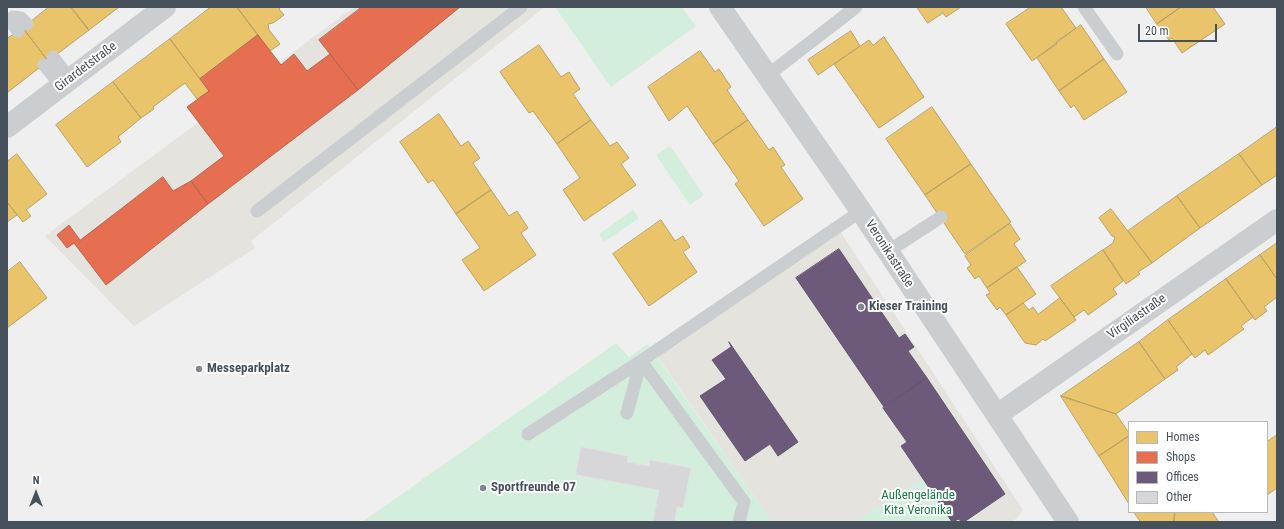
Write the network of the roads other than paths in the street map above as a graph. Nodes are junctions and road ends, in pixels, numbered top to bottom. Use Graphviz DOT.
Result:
graph roads {
  1 [pos="165,7"];
  2 [pos="521,7"];
  3 [pos="720,7"];
  4 [pos="856,7"];
  5 [pos="1084,7"];
  6 [pos="10,14"];
  7 [pos="22,28"];
  8 [pos="1117,54"];
  9 [pos="48,61"];
  10 [pos="768,75"];
  11 [pos="66,83"];
  12 [pos="7,127"];
  13 [pos="257,211"];
  14 [pos="861,211"];
  15 [pos="941,217"];
  16 [pos="1277,220"];
  17 [pos="887,252"];
  18 [pos="641,361"];
  19 [pos="627,412"];
  20 [pos="997,415"];
  21 [pos="528,434"];
  22 [pos="740,522"];
  23 [pos="1068,522"];
  1 -- 11 [label="street, Girardetstraße"];
  2 -- 13 [label="lane"];
  3 -- 10 [label="street, Veronikastraße"];
  4 -- 10 [label="lane"];
  5 -- 8 [label="lane"];
  6 -- 7 [label="lane"];
  9 -- 11 [label="lane"];
  10 -- 14 [label="street, Veronikastraße"];
  11 -- 12 [label="street, Girardetstraße"];
  14 -- 17 [label="street, Veronikastraße"];
  14 -- 18 [label="lane"];
  15 -- 17 [label="lane"];
  16 -- 20 [label="street, Virgiliastraße"];
  17 -- 20 [label="street, Veronikastraße"];
  18 -- 19 [label="lane"];
  18 -- 21 [label="lane"];
  18 -- 22 [label="lane"];
  20 -- 23 [label="street, Veronikastraße"];
}
